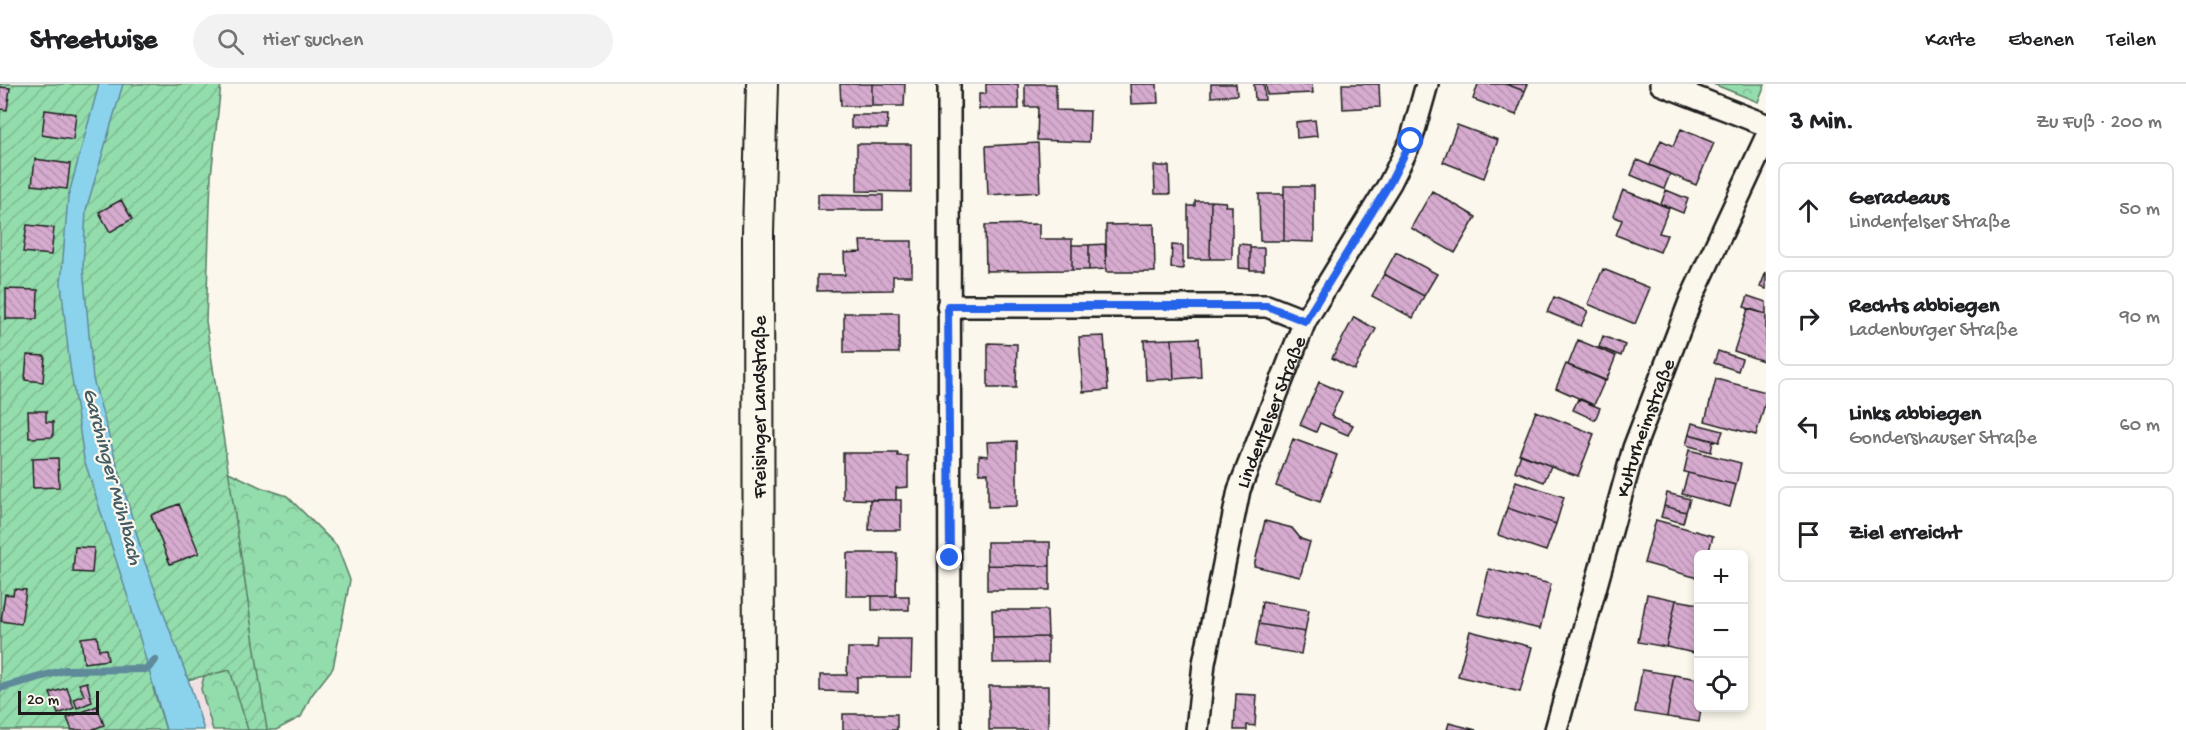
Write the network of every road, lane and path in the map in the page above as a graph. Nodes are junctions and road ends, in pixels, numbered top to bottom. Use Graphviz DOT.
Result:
graph roads {
  1 [pos="762,84"];
  2 [pos="948,84"];
  3 [pos="1427,84"];
  4 [pos="1661,84"];
  5 [pos="1766,125"];
  6 [pos="1766,138"];
  7 [pos="948,306"];
  8 [pos="1305,321"];
  9 [pos="759,730"];
  10 [pos="950,730"];
  11 [pos="1197,730"];
  12 [pos="1556,730"];
  1 -- 9 [label="main road, Freisinger Landstraße"];
  2 -- 7 [label="street"];
  3 -- 8 [label="street, Lindenfelser Straße"];
  4 -- 5 [label="street"];
  6 -- 12 [label="street, Kulturheimstraße"];
  7 -- 8 [label="street"];
  7 -- 10 [label="street"];
  8 -- 11 [label="street, Lindenfelser Straße"];
}
